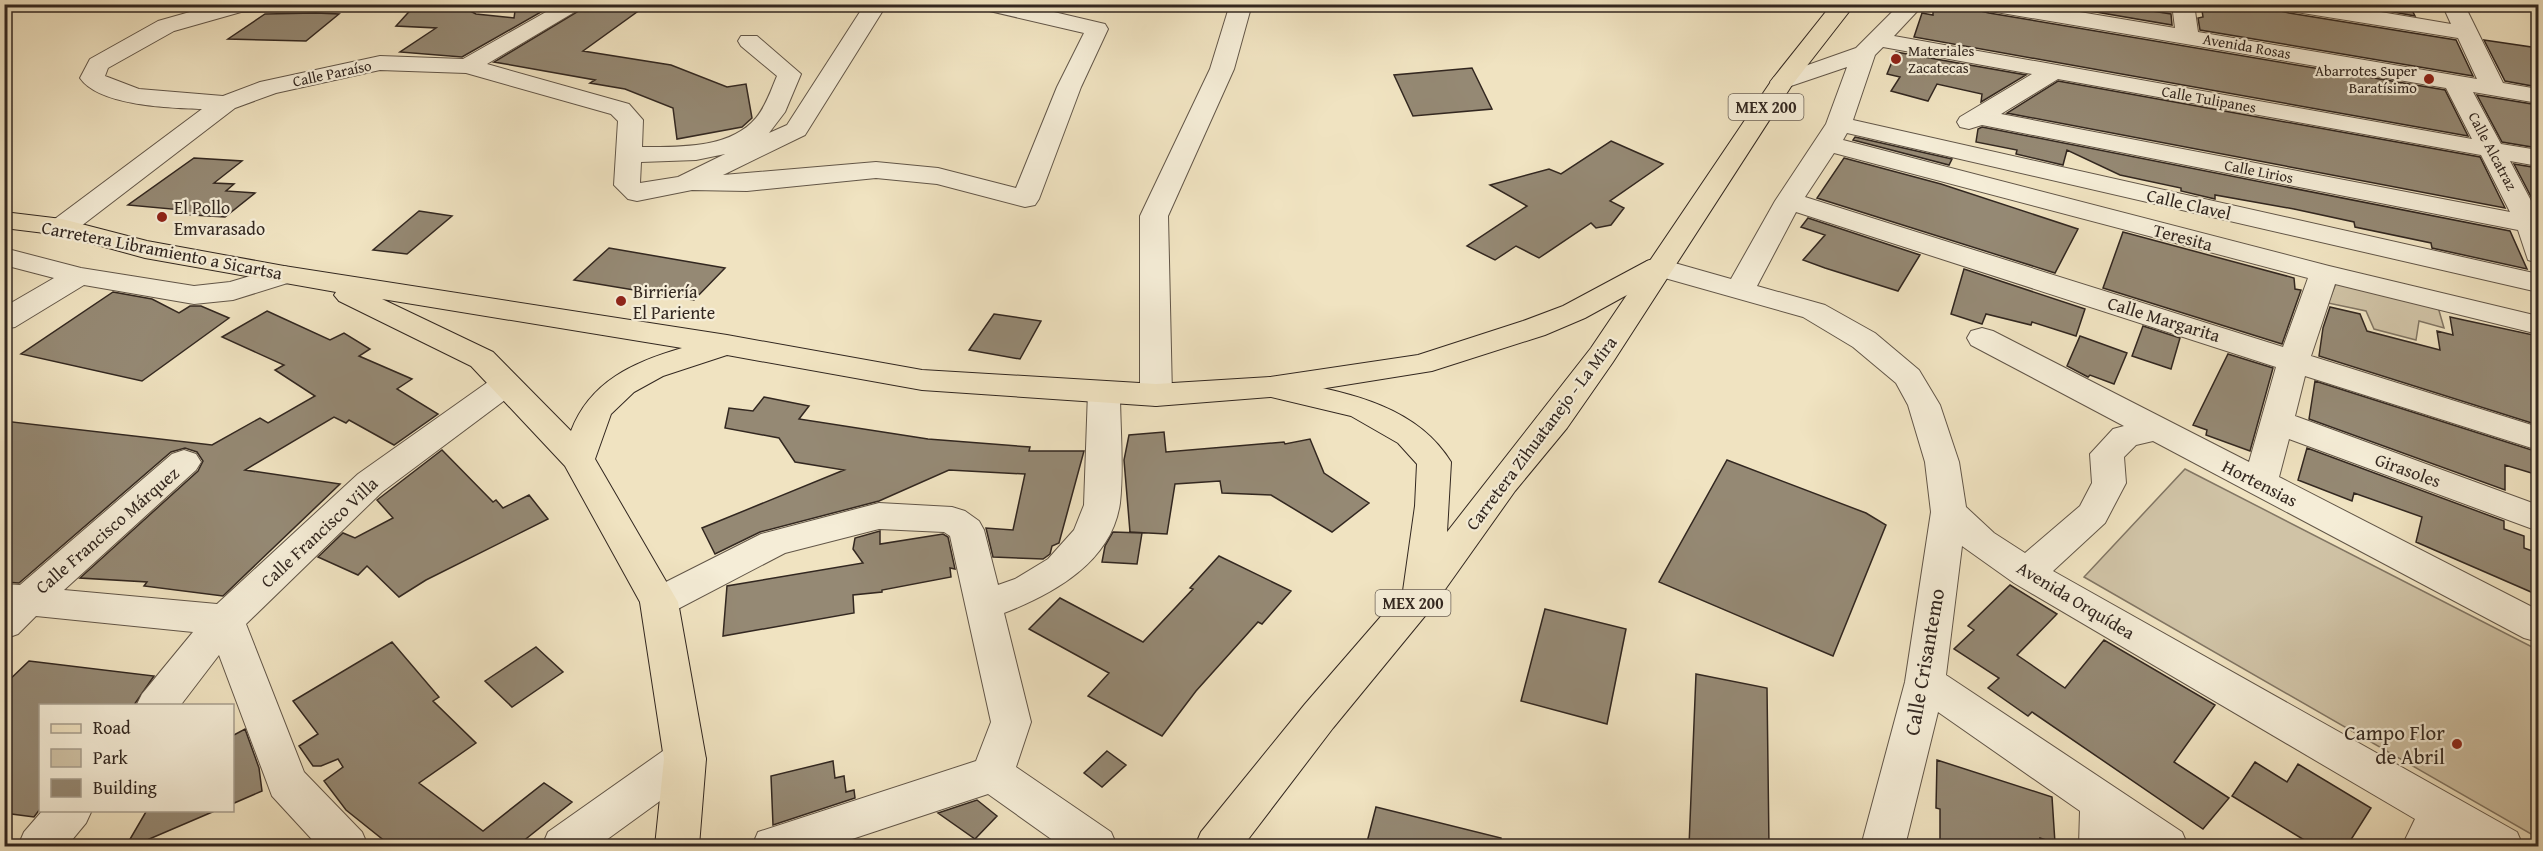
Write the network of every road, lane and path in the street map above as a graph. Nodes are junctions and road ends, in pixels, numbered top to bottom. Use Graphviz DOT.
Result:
graph roads {
  1 [pos="314,4"];
  2 [pos="577,4"];
  3 [pos="876,4"];
  4 [pos="989,4"];
  5 [pos="1241,4"];
  6 [pos="1844,4"];
  7 [pos="1913,4"];
  8 [pos="1990,4"];
  9 [pos="2183,4"];
  10 [pos="2290,4"];
  11 [pos="2453,4"];
  12 [pos="2468,33"];
  13 [pos="2187,36"];
  14 [pos="749,41"];
  15 [pos="1872,46"];
  16 [pos="467,66"];
  17 [pos="2055,71"];
  18 [pos="1782,82"];
  19 [pos="2456,84"];
  20 [pos="2494,89"];
  21 [pos="2538,96"];
  22 [pos="226,103"];
  23 [pos="1980,117"];
  24 [pos="1833,134"];
  25 [pos="1925,144"];
  26 [pos="2493,150"];
  27 [pos="629,154"];
  28 [pos="2538,158"];
  29 [pos="686,183"];
  30 [pos="1789,201"];
  31 [pos="4,220"];
  32 [pos="2534,225"];
  33 [pos="62,227"];
  34 [pos="2538,254"];
  35 [pos="4,256"];
  36 [pos="1657,267"];
  37 [pos="2324,273"];
  38 [pos="284,275"];
  39 [pos="79,276"];
  40 [pos="319,280"];
  41 [pos="2538,283"];
  42 [pos="1740,289"];
  43 [pos="4,320"];
  44 [pos="2538,325"];
  45 [pos="1982,338"];
  46 [pos="727,345"];
  47 [pos="2294,360"];
  48 [pos="506,384"];
  49 [pos="1270,387"];
  50 [pos="1104,392"];
  51 [pos="1156,395"];
  52 [pos="2277,422"];
  53 [pos="2156,429"];
  54 [pos="2538,439"];
  55 [pos="578,459"];
  56 [pos="184,462"];
  57 [pos="2260,483"];
  58 [pos="1949,512"];
  59 [pos="2538,518"];
  60 [pos="2027,573"];
  61 [pos="1421,595"];
  62 [pos="658,603"];
  63 [pos="984,605"];
  64 [pos="12,607"];
  65 [pos="225,620"];
  66 [pos="2538,627"];
  67 [pos="1925,682"];
  68 [pos="157,704"];
  69 [pos="685,759"];
  70 [pos="993,774"];
  71 [pos="2102,802"];
  72 [pos="69,812"];
  73 [pos="2432,829"];
  74 [pos="40,846"];
  75 [pos="346,846"];
  76 [pos="564,846"];
  77 [pos="677,846"];
  78 [pos="774,846"];
  79 [pos="1095,846"];
  80 [pos="1217,846"];
  81 [pos="1883,846"];
  82 [pos="2101,846"];
  83 [pos="2166,846"];
  84 [pos="2501,846"];
  1 -- 22 [label="street"];
  2 -- 16 [label="street"];
  3 -- 29 [label="street"];
  4 -- 29 [label="street"];
  5 -- 51 [label="street"];
  6 -- 18 [label="main road, Carretera Zihuatanejo - La Mira / MEX 200"];
  7 -- 15 [label="street"];
  8 -- 13 [label="street, Avenida Rosas"];
  9 -- 13 [label="street"];
  10 -- 12 [label="street"];
  11 -- 12 [label="street"];
  12 -- 20 [label="street"];
  13 -- 19 [label="street, Avenida Rosas"];
  14 -- 27 [label="street"];
  15 -- 17 [label="street, Calle Tulipanes"];
  15 -- 18 [label="street"];
  15 -- 24 [label="street"];
  16 -- 22 [label="street, Calle Paraíso"];
  16 -- 27 [label="street, Calle Paraíso"];
  17 -- 23 [label="street"];
  17 -- 26 [label="street, Calle Tulipanes"];
  18 -- 36 [label="main road, Carretera Zihuatanejo - La Mira / MEX 200"];
  19 -- 20 [label="street, Avenida Rosas"];
  19 -- 26 [label="street, Calle Alcatraz"];
  20 -- 21 [label="street, Avenida Rosas"];
  22 -- 33 [label="street, Calle Paraíso"];
  23 -- 25 [label="street"];
  23 -- 32 [label="street, Calle Lirios"];
  24 -- 25 [label="street, Calle Clavel"];
  24 -- 30 [label="street"];
  24 -- 37 [label="street, Teresita"];
  25 -- 41 [label="street, Calle Clavel"];
  26 -- 28 [label="street, Calle Tulipanes"];
  26 -- 32 [label="street, Calle Alcatraz"];
  27 -- 29 [label="street, Calle Paraíso"];
  30 -- 42 [label="street"];
  30 -- 47 [label="street, Calle Margarita"];
  31 -- 33 [label="main road, Carretera Libramiento a Sicartsa"];
  32 -- 34 [label="street, Calle Alcatraz"];
  33 -- 38 [label="main road, Carretera Libramiento a Sicartsa"];
  35 -- 39 [label="street"];
  36 -- 42 [label="street"];
  36 -- 49 [label="main road"];
  36 -- 61 [label="main road, Carretera Zihuatanejo - La Mira / MEX 200"];
  37 -- 44 [label="street, Teresita"];
  37 -- 47 [label="street"];
  38 -- 39 [label="street"];
  38 -- 40 [label="main road, Carretera Libramiento a Sicartsa"];
  39 -- 43 [label="street"];
  40 -- 46 [label="main road, Carretera Libramiento a Sicartsa"];
  40 -- 48 [label="main road"];
  42 -- 58 [label="street"];
  45 -- 53 [label="street, Hortensias"];
  46 -- 50 [label="main road, Carretera Libramiento a Sicartsa"];
  46 -- 55 [label="main road"];
  47 -- 52 [label="street"];
  47 -- 54 [label="street, Calle Margarita"];
  48 -- 55 [label="main road"];
  48 -- 65 [label="street, Calle Francisco Villa"];
  49 -- 51 [label="main road, Carretera Libramiento a Sicartsa"];
  49 -- 61 [label="main road"];
  50 -- 51 [label="main road, Carretera Libramiento a Sicartsa"];
  50 -- 63 [label="street"];
  52 -- 57 [label="street"];
  52 -- 59 [label="street, Girasoles"];
  53 -- 57 [label="street, Hortensias"];
  53 -- 60 [label="street"];
  55 -- 62 [label="main road"];
  56 -- 64 [label="street, Calle Francisco Márquez"];
  57 -- 66 [label="street, Hortensias"];
  58 -- 60 [label="street, Avenida Orquídea"];
  58 -- 67 [label="street, Calle Crisantemo"];
  60 -- 73 [label="street, Avenida Orquídea"];
  61 -- 80 [label="main road, Carretera Zihuatanejo - La Mira / MEX 200"];
  62 -- 63 [label="street"];
  62 -- 69 [label="main road"];
  63 -- 70 [label="street"];
  64 -- 65 [label="street"];
  65 -- 68 [label="street, Calle Francisco Villa"];
  65 -- 75 [label="street"];
  67 -- 71 [label="street"];
  67 -- 81 [label="street, Calle Crisantemo"];
  69 -- 76 [label="street"];
  69 -- 77 [label="main road"];
  70 -- 78 [label="street"];
  70 -- 79 [label="street"];
  71 -- 82 [label="street"];
  71 -- 83 [label="street"];
  72 -- 74 [label="street"];
  73 -- 84 [label="street, Avenida Orquídea"];
}
